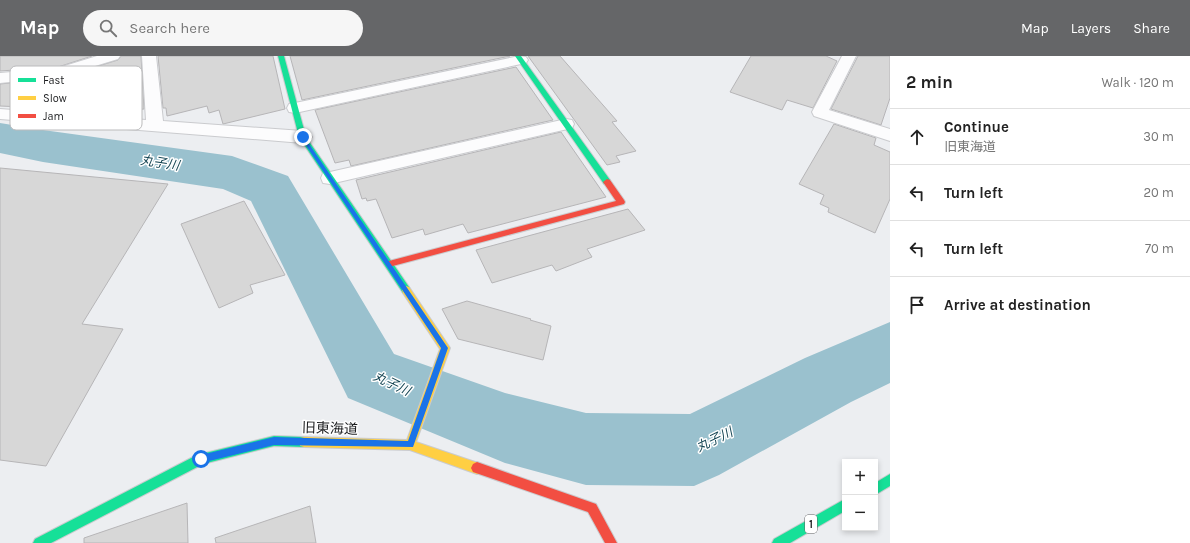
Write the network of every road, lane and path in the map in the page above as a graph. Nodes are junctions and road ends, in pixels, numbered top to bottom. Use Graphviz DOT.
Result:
graph roads {
  1 [pos="52,56"];
  2 [pos="112,56"];
  3 [pos="149,56"];
  4 [pos="281,56"];
  5 [pos="849,56"];
  6 [pos="520,58"];
  7 [pos="56,66"];
  8 [pos="79,66"];
  9 [pos="10,77"];
  10 [pos="0,78"];
  11 [pos="295,108"];
  12 [pos="0,114"];
  13 [pos="10,115"];
  14 [pos="566,124"];
  15 [pos="142,125"];
  16 [pos="155,126"];
  17 [pos="890,135"];
  18 [pos="303,137"];
  19 [pos="330,178"];
  20 [pos="389,264"];
  21 [pos="410,445"];
  22 [pos="890,480"];
  23 [pos="878,487"];
  24 [pos="842,508"];
  25 [pos="39,543"];
  26 [pos="611,543"];
  27 [pos="778,543"];
  1 -- 7 [label="street"];
  2 -- 8 [label="street"];
  3 -- 16 [label="street"];
  4 -- 11 [label="main road"];
  5 -- 17 [label="street"];
  6 -- 11 [label="street"];
  6 -- 14 [label="main road"];
  9 -- 10 [label="street"];
  11 -- 18 [label="main road"];
  12 -- 13 [label="street"];
  14 -- 19 [label="street"];
  14 -- 20 [label="main road"];
  15 -- 16 [label="street"];
  16 -- 18 [label="street"];
  18 -- 19 [label="main road"];
  19 -- 20 [label="main road"];
  20 -- 21 [label="main road"];
  21 -- 25 [label="main road, 旧東海道"];
  21 -- 26 [label="main road, 旧東海道"];
  22 -- 23 [label="main road"];
  24 -- 27 [label="main road, 1"];
}
